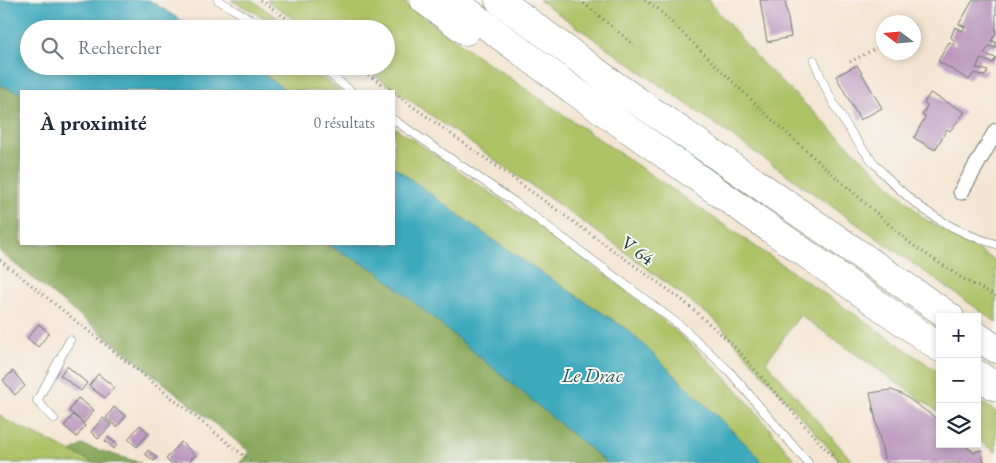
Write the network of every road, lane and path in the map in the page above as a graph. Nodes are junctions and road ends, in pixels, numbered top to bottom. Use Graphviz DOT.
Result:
graph roads {
  1 [pos="218,0"];
  2 [pos="260,0"];
  3 [pos="424,0"];
  4 [pos="452,0"];
  5 [pos="499,0"];
  6 [pos="580,0"];
  7 [pos="645,0"];
  8 [pos="252,20"];
  9 [pos="289,20"];
  10 [pos="634,46"];
  11 [pos="876,48"];
  12 [pos="814,60"];
  13 [pos="850,62"];
  14 [pos="331,75"];
  15 [pos="369,75"];
  16 [pos="350,90"];
  17 [pos="390,90"];
  18 [pos="395,93"];
  19 [pos="395,121"];
  20 [pos="996,131"];
  21 [pos="961,192"];
  22 [pos="777,235"];
  23 [pos="996,244"];
  24 [pos="0,260"];
  25 [pos="996,296"];
  26 [pos="944,313"];
  27 [pos="981,339"];
  28 [pos="70,340"];
  29 [pos="936,345"];
  30 [pos="996,349"];
  31 [pos="981,377"];
  32 [pos="996,387"];
  33 [pos="54,420"];
  34 [pos="253,463"];
  35 [pos="808,463"];
  36 [pos="838,463"];
  1 -- 8 [label="lane"];
  2 -- 9 [label="path"];
  3 -- 22 [label="highway"];
  4 -- 22 [label="highway"];
  5 -- 26 [label="highway"];
  6 -- 10 [label="path"];
  7 -- 25 [label="path"];
  11 -- 13 [label="path"];
  12 -- 23 [label="lane"];
  14 -- 16 [label="lane"];
  15 -- 17 [label="path, V 64"];
  18 -- 36 [label="path, V 64"];
  19 -- 35 [label="lane"];
  20 -- 21 [label="street"];
  22 -- 29 [label="highway"];
  24 -- 34 [label="path"];
  27 -- 30 [label="highway"];
  28 -- 33 [label="lane"];
  31 -- 32 [label="highway"];
}
